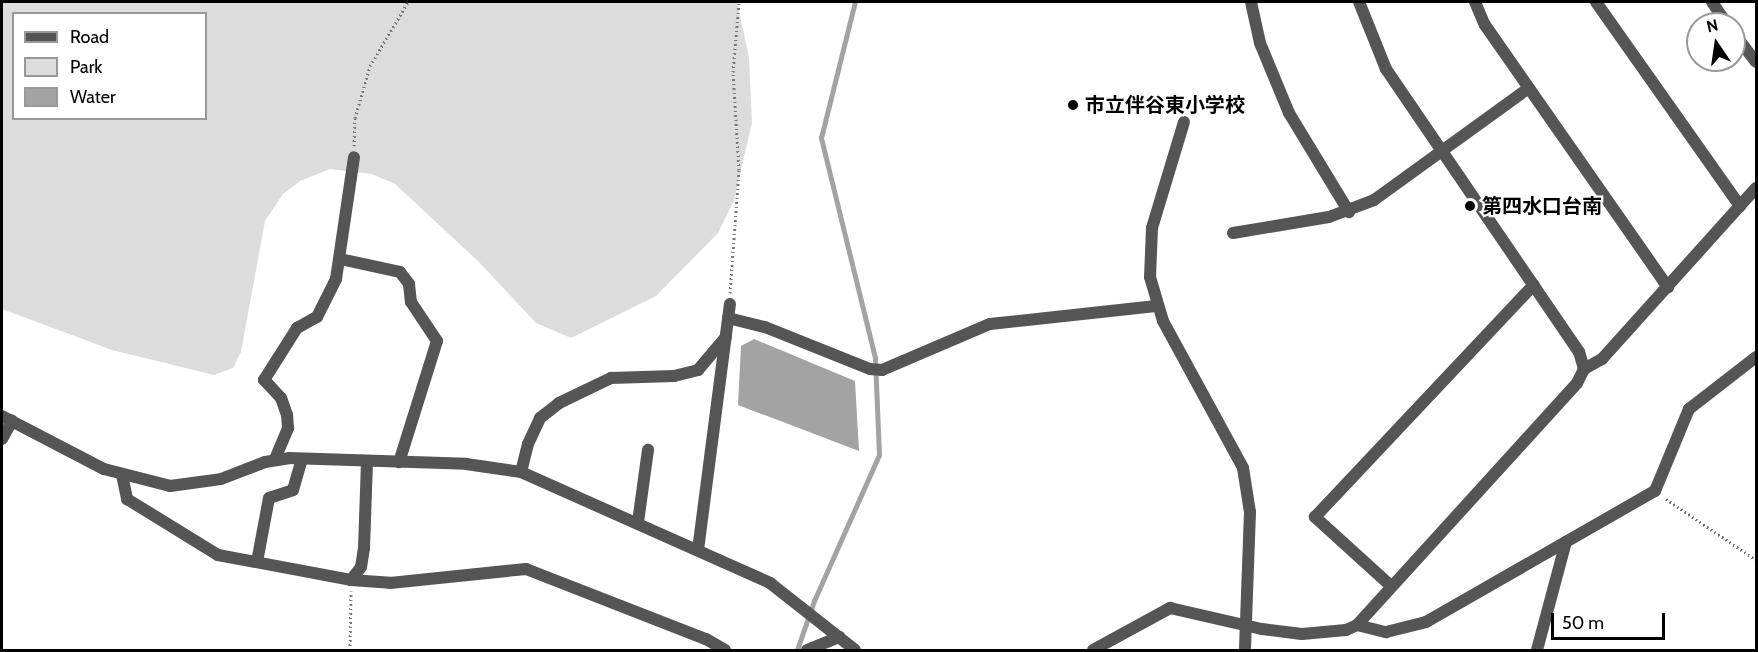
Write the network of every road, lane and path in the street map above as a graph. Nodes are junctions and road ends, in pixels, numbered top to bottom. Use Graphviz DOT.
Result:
graph roads {
  1 [pos="408,2"];
  2 [pos="739,2"];
  3 [pos="1251,2"];
  4 [pos="1359,2"];
  5 [pos="1474,2"];
  6 [pos="1596,2"];
  7 [pos="1746,49"];
  8 [pos="1756,62"];
  9 [pos="1529,88"];
  10 [pos="1184,122"];
  11 [pos="1439,150"];
  12 [pos="354,157"];
  13 [pos="1756,188"];
  14 [pos="1740,206"];
  15 [pos="1349,212"];
  16 [pos="1233,233"];
  17 [pos="340,259"];
  18 [pos="1534,285"];
  19 [pos="1668,287"];
  20 [pos="730,304"];
  21 [pos="1156,306"];
  22 [pos="728,318"];
  23 [pos="726,338"];
  24 [pos="1756,357"];
  25 [pos="1584,369"];
  26 [pos="7,419"];
  27 [pos="2,440"];
  28 [pos="648,450"];
  29 [pos="275,459"];
  30 [pos="302,459"];
  31 [pos="367,462"];
  32 [pos="399,462"];
  33 [pos="520,472"];
  34 [pos="122,475"];
  35 [pos="1654,491"];
  36 [pos="638,522"];
  37 [pos="1566,542"];
  38 [pos="698,550"];
  39 [pos="1756,560"];
  40 [pos="257,562"];
  41 [pos="351,580"];
  42 [pos="1391,586"];
  43 [pos="1357,625"];
  44 [pos="1248,626"];
  45 [pos="840,637"];
  46 [pos="350,651"];
  47 [pos="725,651"];
  48 [pos="807,651"];
  49 [pos="855,651"];
  50 [pos="1093,651"];
  51 [pos="1245,651"];
  52 [pos="1537,651"];
  1 -- 12 [label="path"];
  2 -- 20 [label="path"];
  3 -- 15 [label="street"];
  4 -- 11 [label="street"];
  5 -- 9 [label="street"];
  6 -- 14 [label="street"];
  7 -- 8 [label="street"];
  9 -- 11 [label="street"];
  9 -- 19 [label="street"];
  10 -- 21 [label="street"];
  11 -- 15 [label="street"];
  11 -- 18 [label="street"];
  12 -- 17 [label="street"];
  13 -- 14 [label="street"];
  14 -- 19 [label="street"];
  15 -- 16 [label="street"];
  17 -- 29 [label="street"];
  17 -- 32 [label="street"];
  18 -- 25 [label="street"];
  18 -- 42 [label="street"];
  19 -- 25 [label="street"];
  20 -- 22 [label="street"];
  21 -- 22 [label="street"];
  21 -- 44 [label="street"];
  22 -- 23 [label="street"];
  23 -- 33 [label="street"];
  23 -- 38 [label="street"];
  24 -- 35 [label="street"];
  25 -- 42 [label="street"];
  26 -- 27 [label="street"];
  26 -- 34 [label="street"];
  28 -- 36 [label="street"];
  29 -- 30 [label="street"];
  29 -- 34 [label="street"];
  30 -- 31 [label="street"];
  30 -- 40 [label="street"];
  31 -- 32 [label="street"];
  31 -- 41 [label="street"];
  32 -- 33 [label="street"];
  33 -- 36 [label="street"];
  34 -- 40 [label="street"];
  35 -- 37 [label="street"];
  35 -- 39 [label="path"];
  36 -- 38 [label="street"];
  37 -- 43 [label="street"];
  37 -- 52 [label="street"];
  38 -- 45 [label="street"];
  40 -- 41 [label="street"];
  41 -- 46 [label="path"];
  41 -- 47 [label="street"];
  42 -- 43 [label="street"];
  43 -- 44 [label="street"];
  44 -- 50 [label="street"];
  44 -- 51 [label="street"];
  45 -- 48 [label="street"];
  45 -- 49 [label="street"];
}
